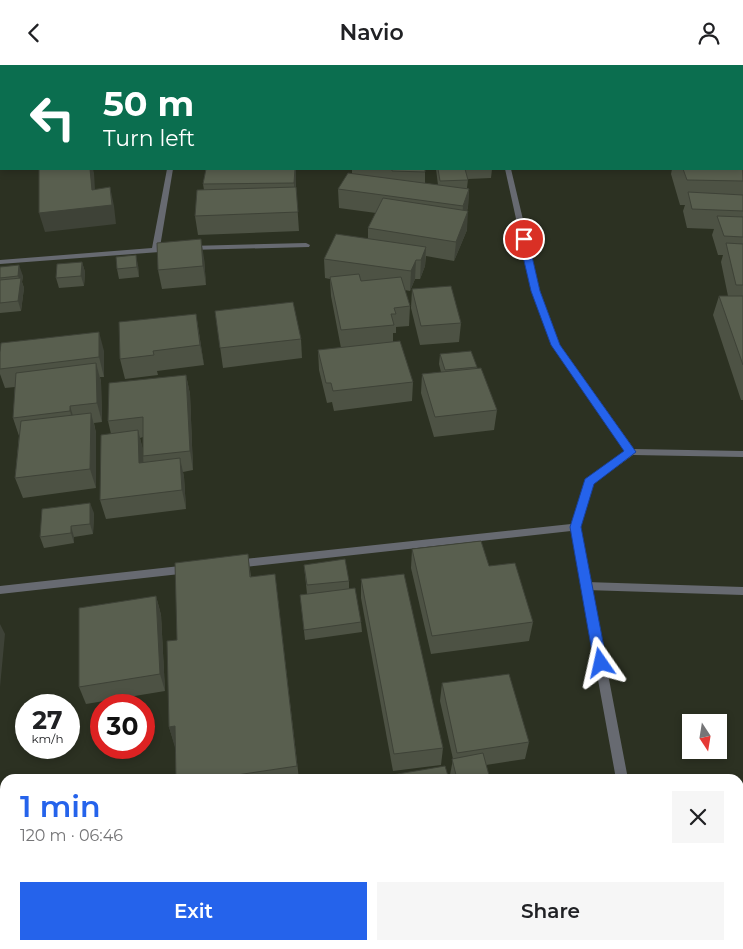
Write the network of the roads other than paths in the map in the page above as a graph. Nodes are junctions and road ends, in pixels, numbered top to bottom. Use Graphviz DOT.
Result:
graph roads {
  1 [pos="170,170"];
  2 [pos="508,170"];
  3 [pos="306,245"];
  4 [pos="156,249"];
  5 [pos="0,263"];
  6 [pos="631,452"];
  7 [pos="743,453"];
  8 [pos="575,527"];
  9 [pos="228,565"];
  10 [pos="198,568"];
  11 [pos="586,586"];
  12 [pos="0,590"];
  13 [pos="743,591"];
  14 [pos="621,774"];
  1 -- 4 [label="street"];
  2 -- 6 [label="street"];
  3 -- 4 [label="street"];
  4 -- 5 [label="street"];
  6 -- 7 [label="street"];
  6 -- 8 [label="street"];
  8 -- 9 [label="street"];
  8 -- 11 [label="street"];
  10 -- 12 [label="street"];
  11 -- 13 [label="street"];
  11 -- 14 [label="street"];
}
